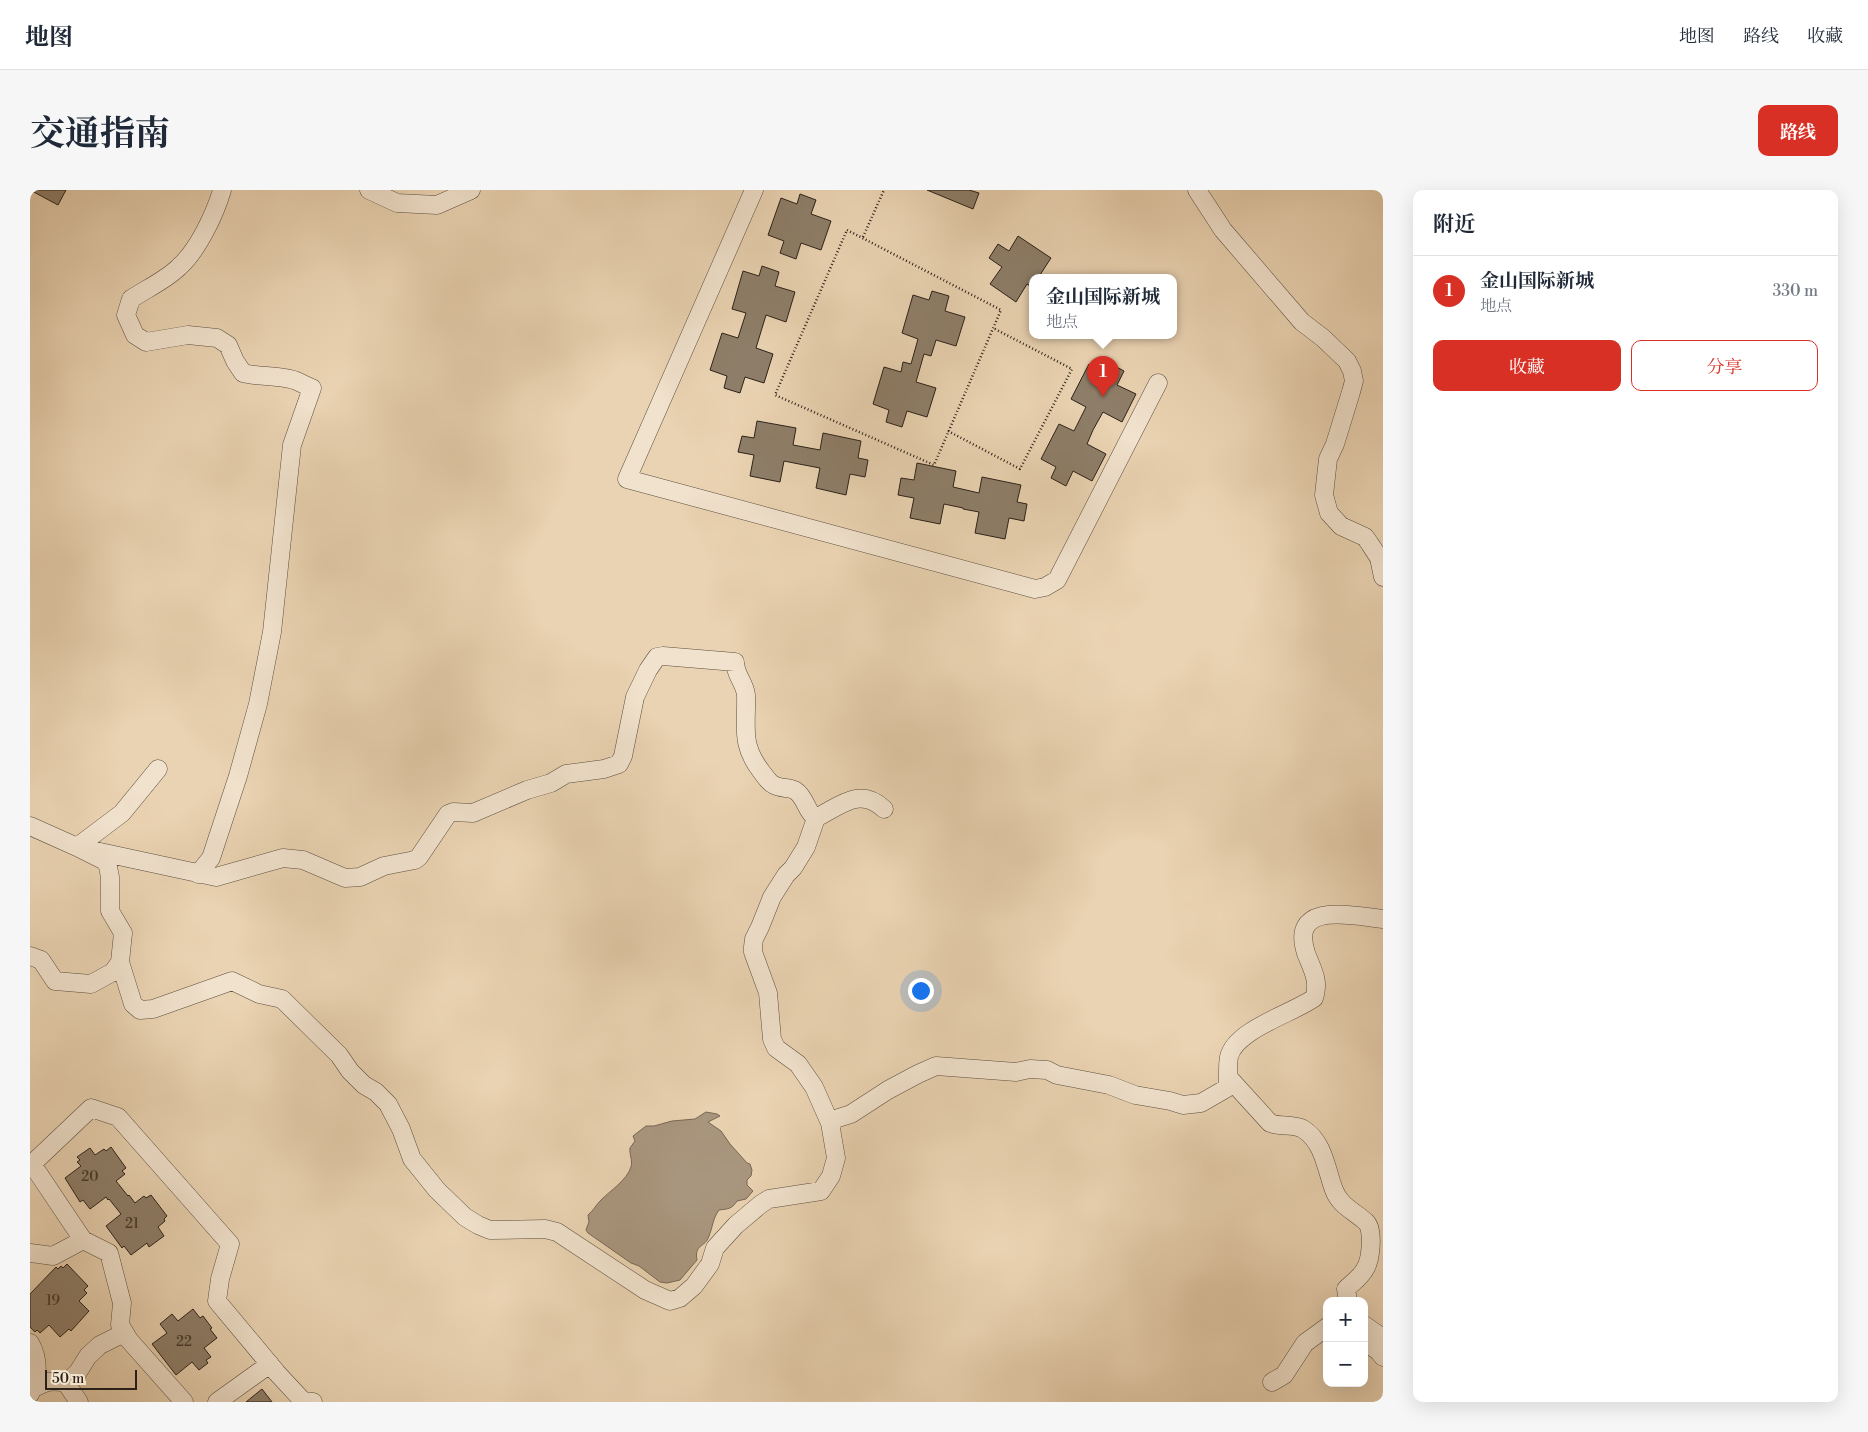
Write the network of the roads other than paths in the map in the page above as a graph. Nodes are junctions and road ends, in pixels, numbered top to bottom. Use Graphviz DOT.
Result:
graph roads {
  1 [pos="222,190"];
  2 [pos="369,190"];
  3 [pos="471,190"];
  4 [pos="754,190"];
  5 [pos="1197,190"];
  6 [pos="1158,383"];
  7 [pos="1383,577"];
  8 [pos="158,769"];
  9 [pos="884,809"];
  10 [pos="816,818"];
  11 [pos="30,826"];
  12 [pos="77,848"];
  13 [pos="198,874"];
  14 [pos="1383,919"];
  15 [pos="30,956"];
  16 [pos="120,962"];
  17 [pos="1229,1078"];
  18 [pos="829,1121"];
  19 [pos="31,1164"];
  20 [pos="83,1240"];
  21 [pos="30,1252"];
  22 [pos="1347,1297"];
  23 [pos="1323,1330"];
  24 [pos="1368,1330"];
  25 [pos="124,1333"];
  26 [pos="30,1344"];
  27 [pos="1378,1344"];
  28 [pos="270,1364"];
  29 [pos="1272,1382"];
  30 [pos="66,1383"];
  31 [pos="32,1391"];
  32 [pos="79,1402"];
  33 [pos="184,1402"];
  34 [pos="217,1402"];
  35 [pos="313,1402"];
  1 -- 13 [label="street"];
  2 -- 3 [label="street"];
  4 -- 6 [label="street"];
  5 -- 7 [label="street"];
  8 -- 12 [label="street"];
  9 -- 10 [label="street"];
  10 -- 13 [label="street"];
  10 -- 18 [label="street"];
  11 -- 12 [label="street"];
  12 -- 13 [label="street"];
  12 -- 16 [label="street"];
  14 -- 17 [label="street"];
  15 -- 16 [label="street"];
  16 -- 18 [label="street"];
  17 -- 18 [label="street"];
  17 -- 22 [label="street"];
  19 -- 20 [label="street"];
  19 -- 28 [label="street"];
  20 -- 21 [label="street"];
  20 -- 25 [label="street"];
  23 -- 29 [label="street"];
  24 -- 27 [label="street"];
  25 -- 30 [label="street"];
  25 -- 33 [label="street"];
  26 -- 31 [label="street"];
  28 -- 34 [label="street"];
  28 -- 35 [label="street"];
  30 -- 31 [label="street"];
  30 -- 32 [label="street"];
}
